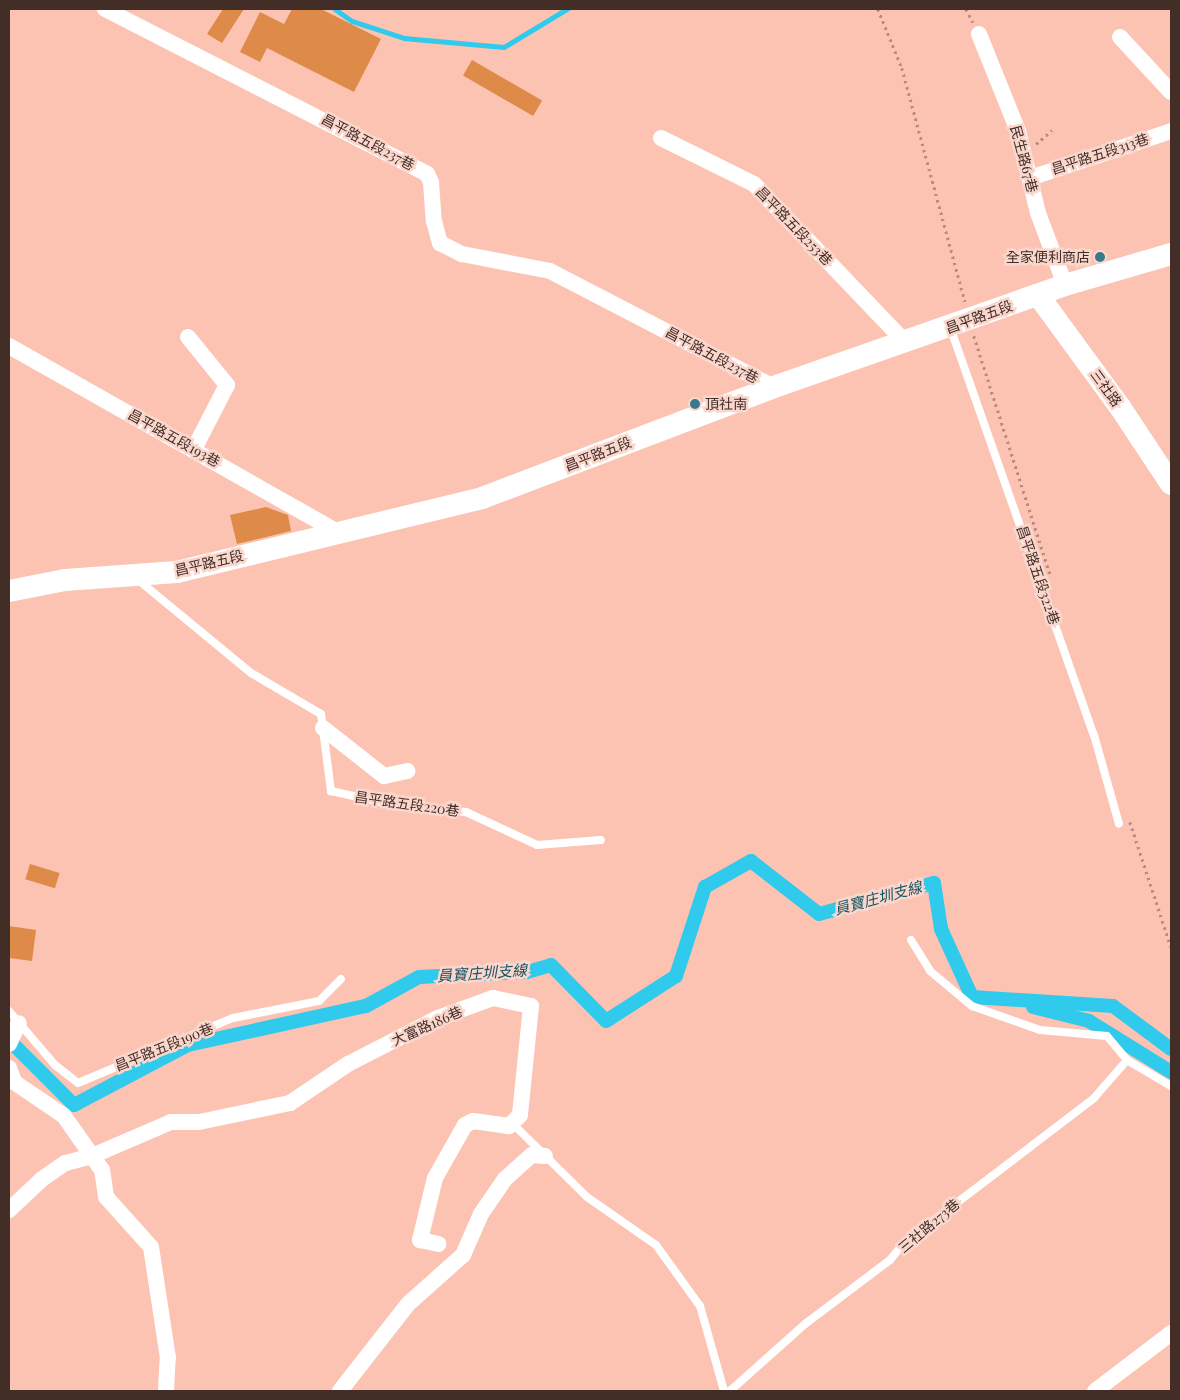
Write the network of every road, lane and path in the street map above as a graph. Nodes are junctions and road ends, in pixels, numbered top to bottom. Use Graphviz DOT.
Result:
graph roads {
  1 [pos="105,9"];
  2 [pos="878,9"];
  3 [pos="979,34"];
  4 [pos="1120,37"];
  5 [pos="1171,92"];
  6 [pos="1052,130"];
  7 [pos="1171,131"];
  8 [pos="661,138"];
  9 [pos="1024,155"];
  10 [pos="1030,178"];
  11 [pos="1165,254"];
  12 [pos="1065,285"];
  13 [pos="1038,295"];
  14 [pos="960,324"];
  15 [pos="188,336"];
  16 [pos="906,343"];
  17 [pos="9,346"];
  18 [pos="774,388"];
  19 [pos="194,449"];
  20 [pos="1171,484"];
  21 [pos="338,532"];
  22 [pos="134,576"];
  23 [pos="1052,580"];
  24 [pos="9,591"];
  25 [pos="323,728"];
  26 [pos="407,771"];
  27 [pos="1128,815"];
  28 [pos="1120,824"];
  29 [pos="601,840"];
  30 [pos="911,940"];
  31 [pos="1171,947"];
  32 [pos="341,979"];
  33 [pos="14,1017"];
  34 [pos="9,1044"];
  35 [pos="1127,1060"];
  36 [pos="11,1080"];
  37 [pos="1171,1086"];
  38 [pos="512,1123"];
  39 [pos="92,1156"];
  40 [pos="545,1156"];
  41 [pos="9,1210"];
  42 [pos="439,1244"];
  43 [pos="1171,1332"];
  44 [pos="166,1391"];
  45 [pos="340,1391"];
  46 [pos="724,1391"];
  47 [pos="730,1391"];
  48 [pos="1095,1391"];
  1 -- 18 [label="street, 昌平路五段237巷"];
  2 -- 14 [label="path"];
  3 -- 9 [label="street, 民生路67巷"];
  4 -- 5 [label="street"];
  6 -- 9 [label="path"];
  7 -- 10 [label="street, 昌平路五段313巷"];
  8 -- 16 [label="street, 昌平路五段253巷"];
  9 -- 10 [label="street, 民生路67巷"];
  10 -- 12 [label="street, 民生路67巷"];
  11 -- 12 [label="street, 昌平路五段"];
  12 -- 13 [label="street, 昌平路五段"];
  13 -- 14 [label="street, 昌平路五段"];
  13 -- 20 [label="street, 三社路"];
  14 -- 16 [label="street, 昌平路五段"];
  14 -- 23 [label="path"];
  14 -- 28 [label="lane, 昌平路五段322巷"];
  15 -- 19 [label="street"];
  16 -- 18 [label="street, 昌平路五段"];
  17 -- 19 [label="street, 昌平路五段193巷"];
  18 -- 21 [label="street, 昌平路五段"];
  19 -- 21 [label="street, 昌平路五段193巷"];
  21 -- 22 [label="street, 昌平路五段"];
  22 -- 24 [label="street, 昌平路五段"];
  22 -- 25 [label="lane, 昌平路五段220巷"];
  25 -- 26 [label="street, 昌平路五段220巷"];
  25 -- 29 [label="lane, 昌平路五段220巷"];
  27 -- 31 [label="path"];
  30 -- 35 [label="lane"];
  32 -- 33 [label="lane, 昌平路五段190巷"];
  33 -- 34 [label="street"];
  35 -- 37 [label="lane"];
  35 -- 47 [label="lane, 三社路273巷"];
  36 -- 39 [label="street"];
  38 -- 39 [label="street, 大富路186巷"];
  38 -- 40 [label="lane"];
  38 -- 42 [label="street"];
  39 -- 41 [label="street, 大富路186巷"];
  39 -- 44 [label="street"];
  40 -- 45 [label="street"];
  40 -- 46 [label="lane"];
  43 -- 48 [label="street"];
}
